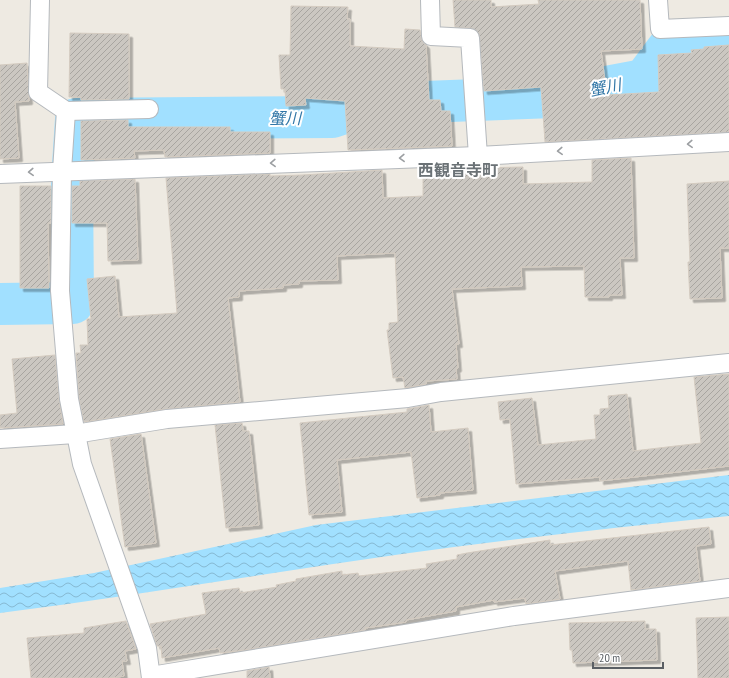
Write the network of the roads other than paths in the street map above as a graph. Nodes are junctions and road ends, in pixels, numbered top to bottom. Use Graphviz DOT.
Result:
graph roads {
  1 [pos="40,0"];
  2 [pos="430,0"];
  3 [pos="658,0"];
  4 [pos="729,26"];
  5 [pos="149,109"];
  6 [pos="66,111"];
  7 [pos="729,142"];
  8 [pos="478,156"];
  9 [pos="62,170"];
  10 [pos="0,174"];
  11 [pos="729,363"];
  12 [pos="75,434"];
  13 [pos="0,439"];
  14 [pos="729,588"];
  15 [pos="151,677"];
  1 -- 6 [label="street"];
  2 -- 8 [label="street"];
  3 -- 4 [label="street"];
  5 -- 6 [label="street"];
  6 -- 9 [label="street"];
  7 -- 8 [label="street, one-way"];
  8 -- 9 [label="street, one-way"];
  9 -- 10 [label="street, one-way"];
  9 -- 12 [label="street"];
  11 -- 12 [label="street"];
  12 -- 13 [label="street"];
  12 -- 15 [label="street"];
  14 -- 15 [label="street"];
}
